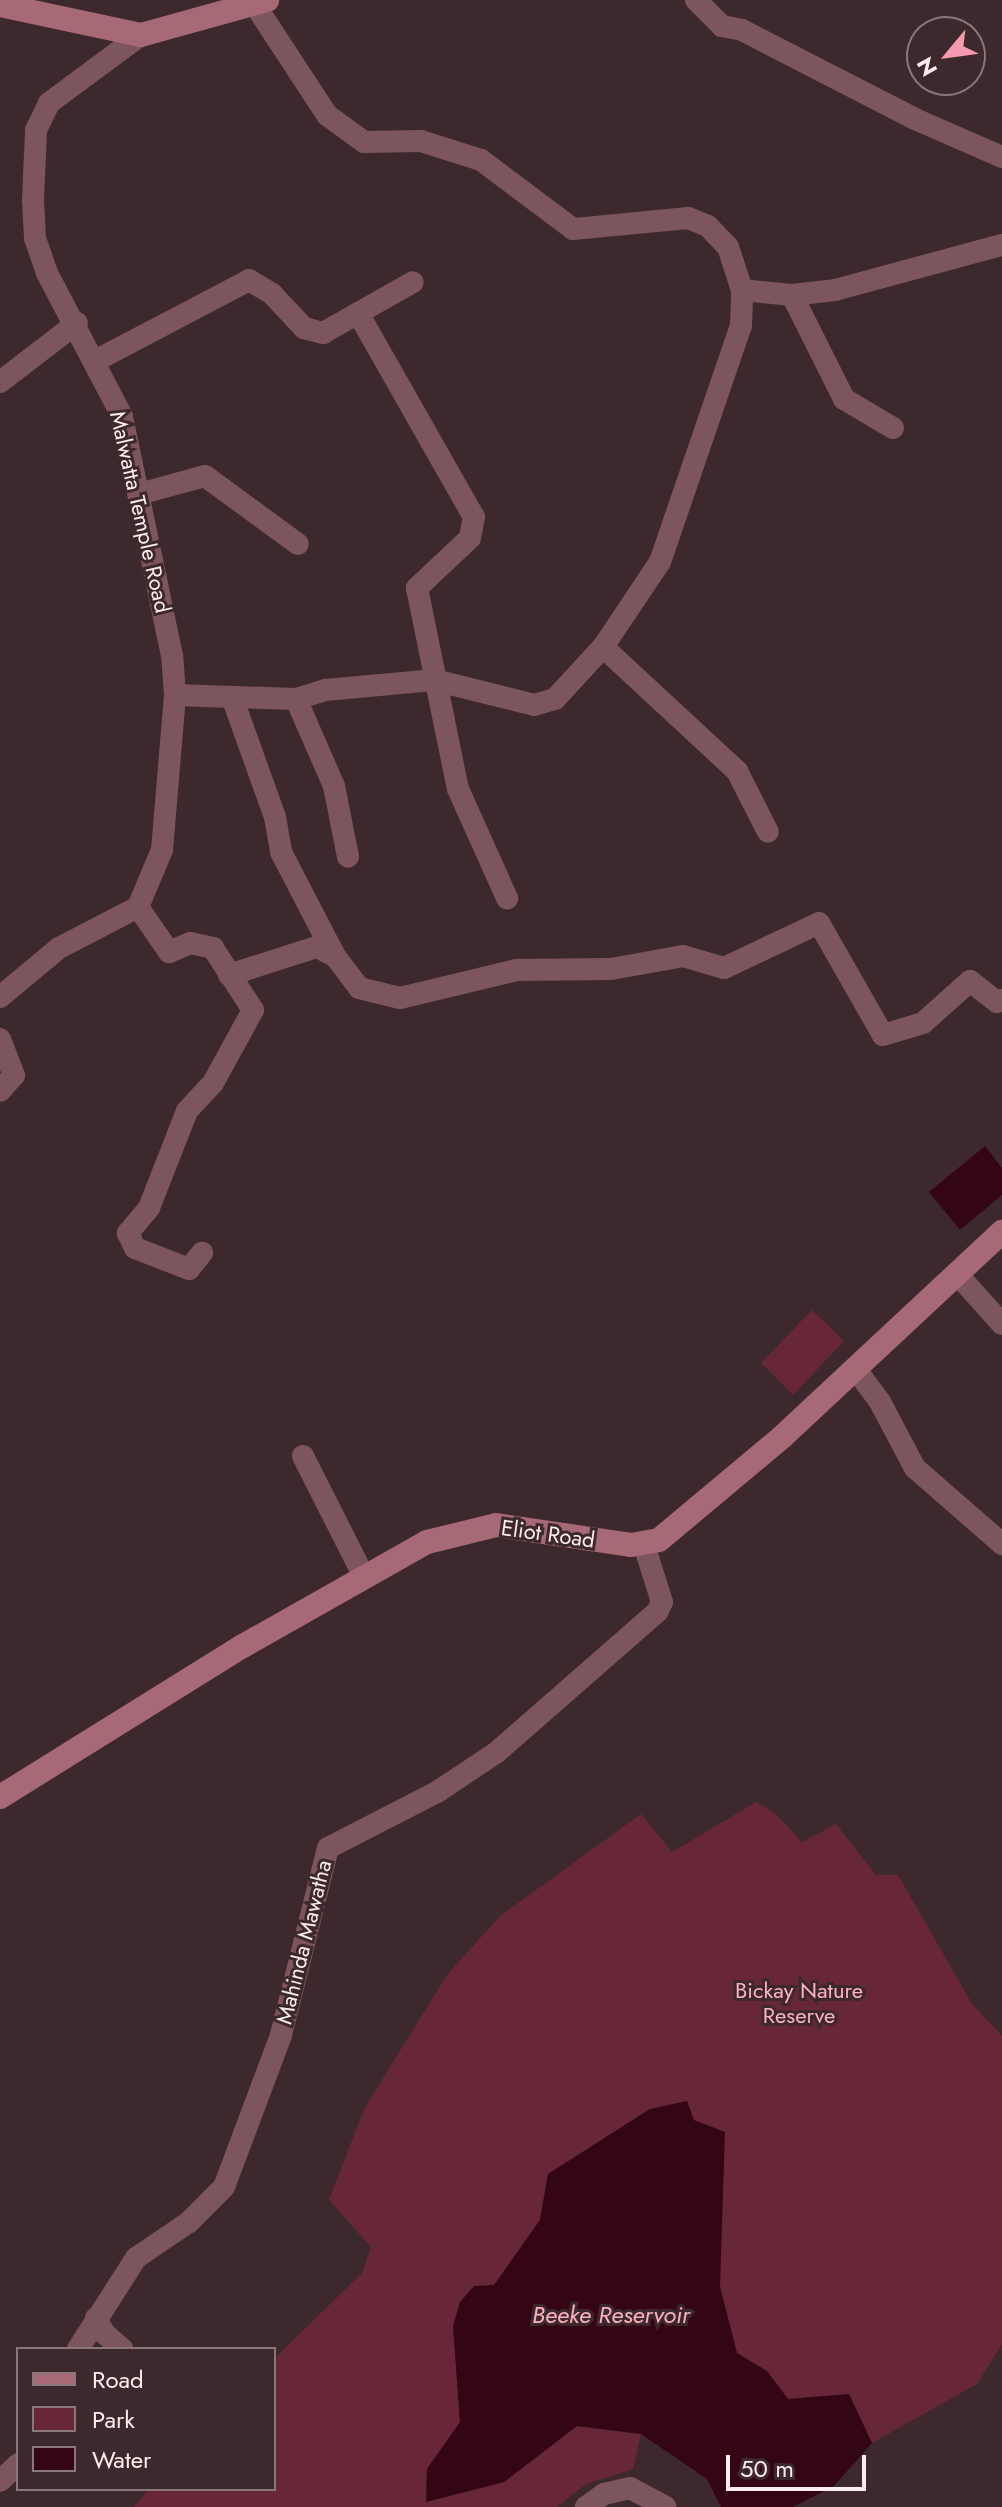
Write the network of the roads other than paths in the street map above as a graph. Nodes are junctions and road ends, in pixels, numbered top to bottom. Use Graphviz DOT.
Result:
graph roads {
  1 [pos="696,0"];
  2 [pos="261,2"];
  3 [pos="0,5"];
  4 [pos="141,35"];
  5 [pos="1002,157"];
  6 [pos="1002,245"];
  7 [pos="413,282"];
  8 [pos="742,290"];
  9 [pos="792,295"];
  10 [pos="358,313"];
  11 [pos="77,323"];
  12 [pos="95,361"];
  13 [pos="0,382"];
  14 [pos="893,428"];
  15 [pos="139,494"];
  16 [pos="298,544"];
  17 [pos="603,647"];
  18 [pos="434,680"];
  19 [pos="175,695"];
  20 [pos="232,697"];
  21 [pos="296,699"];
  22 [pos="768,832"];
  23 [pos="348,857"];
  24 [pos="507,898"];
  25 [pos="138,907"];
  26 [pos="335,956"];
  27 [pos="229,975"];
  28 [pos="0,997"];
  29 [pos="1002,1000"];
  30 [pos="0,1039"];
  31 [pos="0,1091"];
  32 [pos="1002,1232"];
  33 [pos="202,1253"];
  34 [pos="957,1274"];
  35 [pos="1002,1324"];
  36 [pos="855,1368"];
  37 [pos="303,1456"];
  38 [pos="1002,1544"];
  39 [pos="644,1545"];
  40 [pos="364,1577"];
  41 [pos="0,1797"];
  42 [pos="96,2318"];
  43 [pos="79,2347"];
  44 [pos="120,2347"];
  45 [pos="16,2466"];
  46 [pos="0,2481"];
  47 [pos="586,2507"];
  48 [pos="665,2507"];
  1 -- 5 [label="street"];
  2 -- 4 [label="street"];
  2 -- 8 [label="street"];
  3 -- 4 [label="street"];
  4 -- 11 [label="street, Malwatta Temple Road"];
  6 -- 9 [label="street"];
  7 -- 10 [label="street"];
  8 -- 9 [label="street"];
  8 -- 17 [label="street"];
  9 -- 14 [label="street"];
  10 -- 12 [label="street"];
  10 -- 18 [label="street"];
  11 -- 12 [label="street, Malwatta Temple Road"];
  11 -- 13 [label="street"];
  12 -- 15 [label="street, Malwatta Temple Road"];
  15 -- 16 [label="street"];
  15 -- 19 [label="street, Malwatta Temple Road"];
  17 -- 18 [label="street"];
  17 -- 22 [label="street"];
  18 -- 21 [label="street"];
  18 -- 24 [label="street"];
  19 -- 20 [label="street"];
  19 -- 25 [label="street, Malwatta Temple Road"];
  20 -- 21 [label="street"];
  20 -- 26 [label="street"];
  21 -- 23 [label="street"];
  25 -- 27 [label="street"];
  25 -- 28 [label="street"];
  26 -- 27 [label="street"];
  26 -- 29 [label="street"];
  27 -- 33 [label="street"];
  30 -- 31 [label="street"];
  32 -- 34 [label="street"];
  34 -- 35 [label="street"];
  34 -- 36 [label="street"];
  36 -- 38 [label="street"];
  36 -- 39 [label="street"];
  37 -- 40 [label="street"];
  39 -- 40 [label="street, Eliot Road"];
  39 -- 42 [label="street, Mahinda Mawatha"];
  40 -- 41 [label="street, Eliot Road"];
  42 -- 43 [label="street, Mahinda Mawatha"];
  42 -- 44 [label="street"];
  45 -- 46 [label="street"];
  47 -- 48 [label="street"];
}
